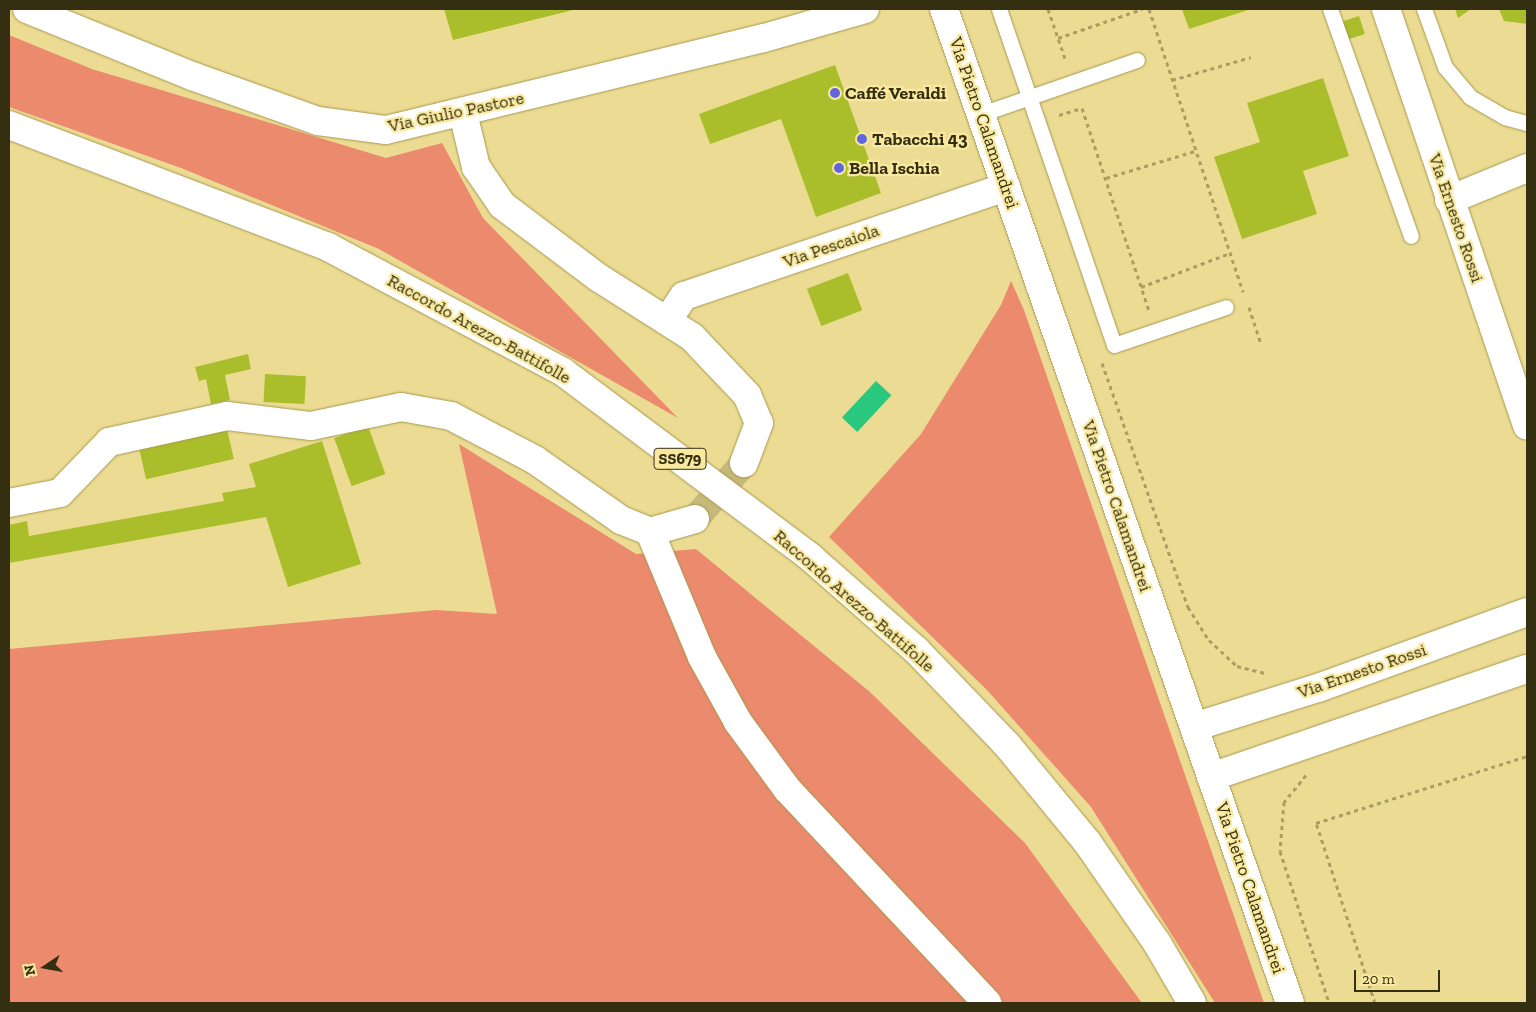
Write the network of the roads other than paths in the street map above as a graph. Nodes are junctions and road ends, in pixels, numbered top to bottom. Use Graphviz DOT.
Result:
graph roads {
  1 [pos="27,9"];
  2 [pos="865,9"];
  3 [pos="944,9"];
  4 [pos="999,9"];
  5 [pos="1330,9"];
  6 [pos="1386,9"];
  7 [pos="1424,9"];
  8 [pos="1137,60"];
  9 [pos="1030,97"];
  10 [pos="463,113"];
  11 [pos="981,114"];
  12 [pos="1527,122"];
  13 [pos="9,125"];
  14 [pos="1527,168"];
  15 [pos="1006,187"];
  16 [pos="1449,200"];
  17 [pos="1411,236"];
  18 [pos="1226,307"];
  19 [pos="667,321"];
  20 [pos="1527,426"];
  21 [pos="744,463"];
  22 [pos="9,504"];
  23 [pos="695,519"];
  24 [pos="650,532"];
  25 [pos="1527,612"];
  26 [pos="1527,669"];
  27 [pos="1194,727"];
  28 [pos="1211,777"];
  29 [pos="987,1003"];
  30 [pos="1192,1003"];
  31 [pos="1290,1003"];
  1 -- 10 [label="street, Via Giulio Pastore"];
  2 -- 10 [label="street, Via Giulio Pastore"];
  3 -- 11 [label="street, Via Pietro Calamandrei"];
  4 -- 9 [label="lane"];
  5 -- 17 [label="lane"];
  6 -- 16 [label="street, Via Ernesto Rossi"];
  7 -- 12 [label="lane"];
  8 -- 9 [label="lane"];
  9 -- 11 [label="lane"];
  9 -- 18 [label="lane"];
  10 -- 19 [label="street"];
  11 -- 15 [label="street, Via Pietro Calamandrei"];
  13 -- 30 [label="street, Raccordo Arezzo-Battifolle / SS679"];
  14 -- 16 [label="street"];
  15 -- 19 [label="street, Via Pescaiola"];
  15 -- 27 [label="street, Via Pietro Calamandrei"];
  16 -- 20 [label="street, Via Ernesto Rossi"];
  19 -- 21 [label="street"];
  22 -- 24 [label="street"];
  23 -- 24 [label="street"];
  24 -- 29 [label="street"];
  25 -- 27 [label="street, Via Ernesto Rossi"];
  26 -- 28 [label="street"];
  27 -- 28 [label="street, Via Pietro Calamandrei"];
  28 -- 31 [label="street, Via Pietro Calamandrei"];
}
